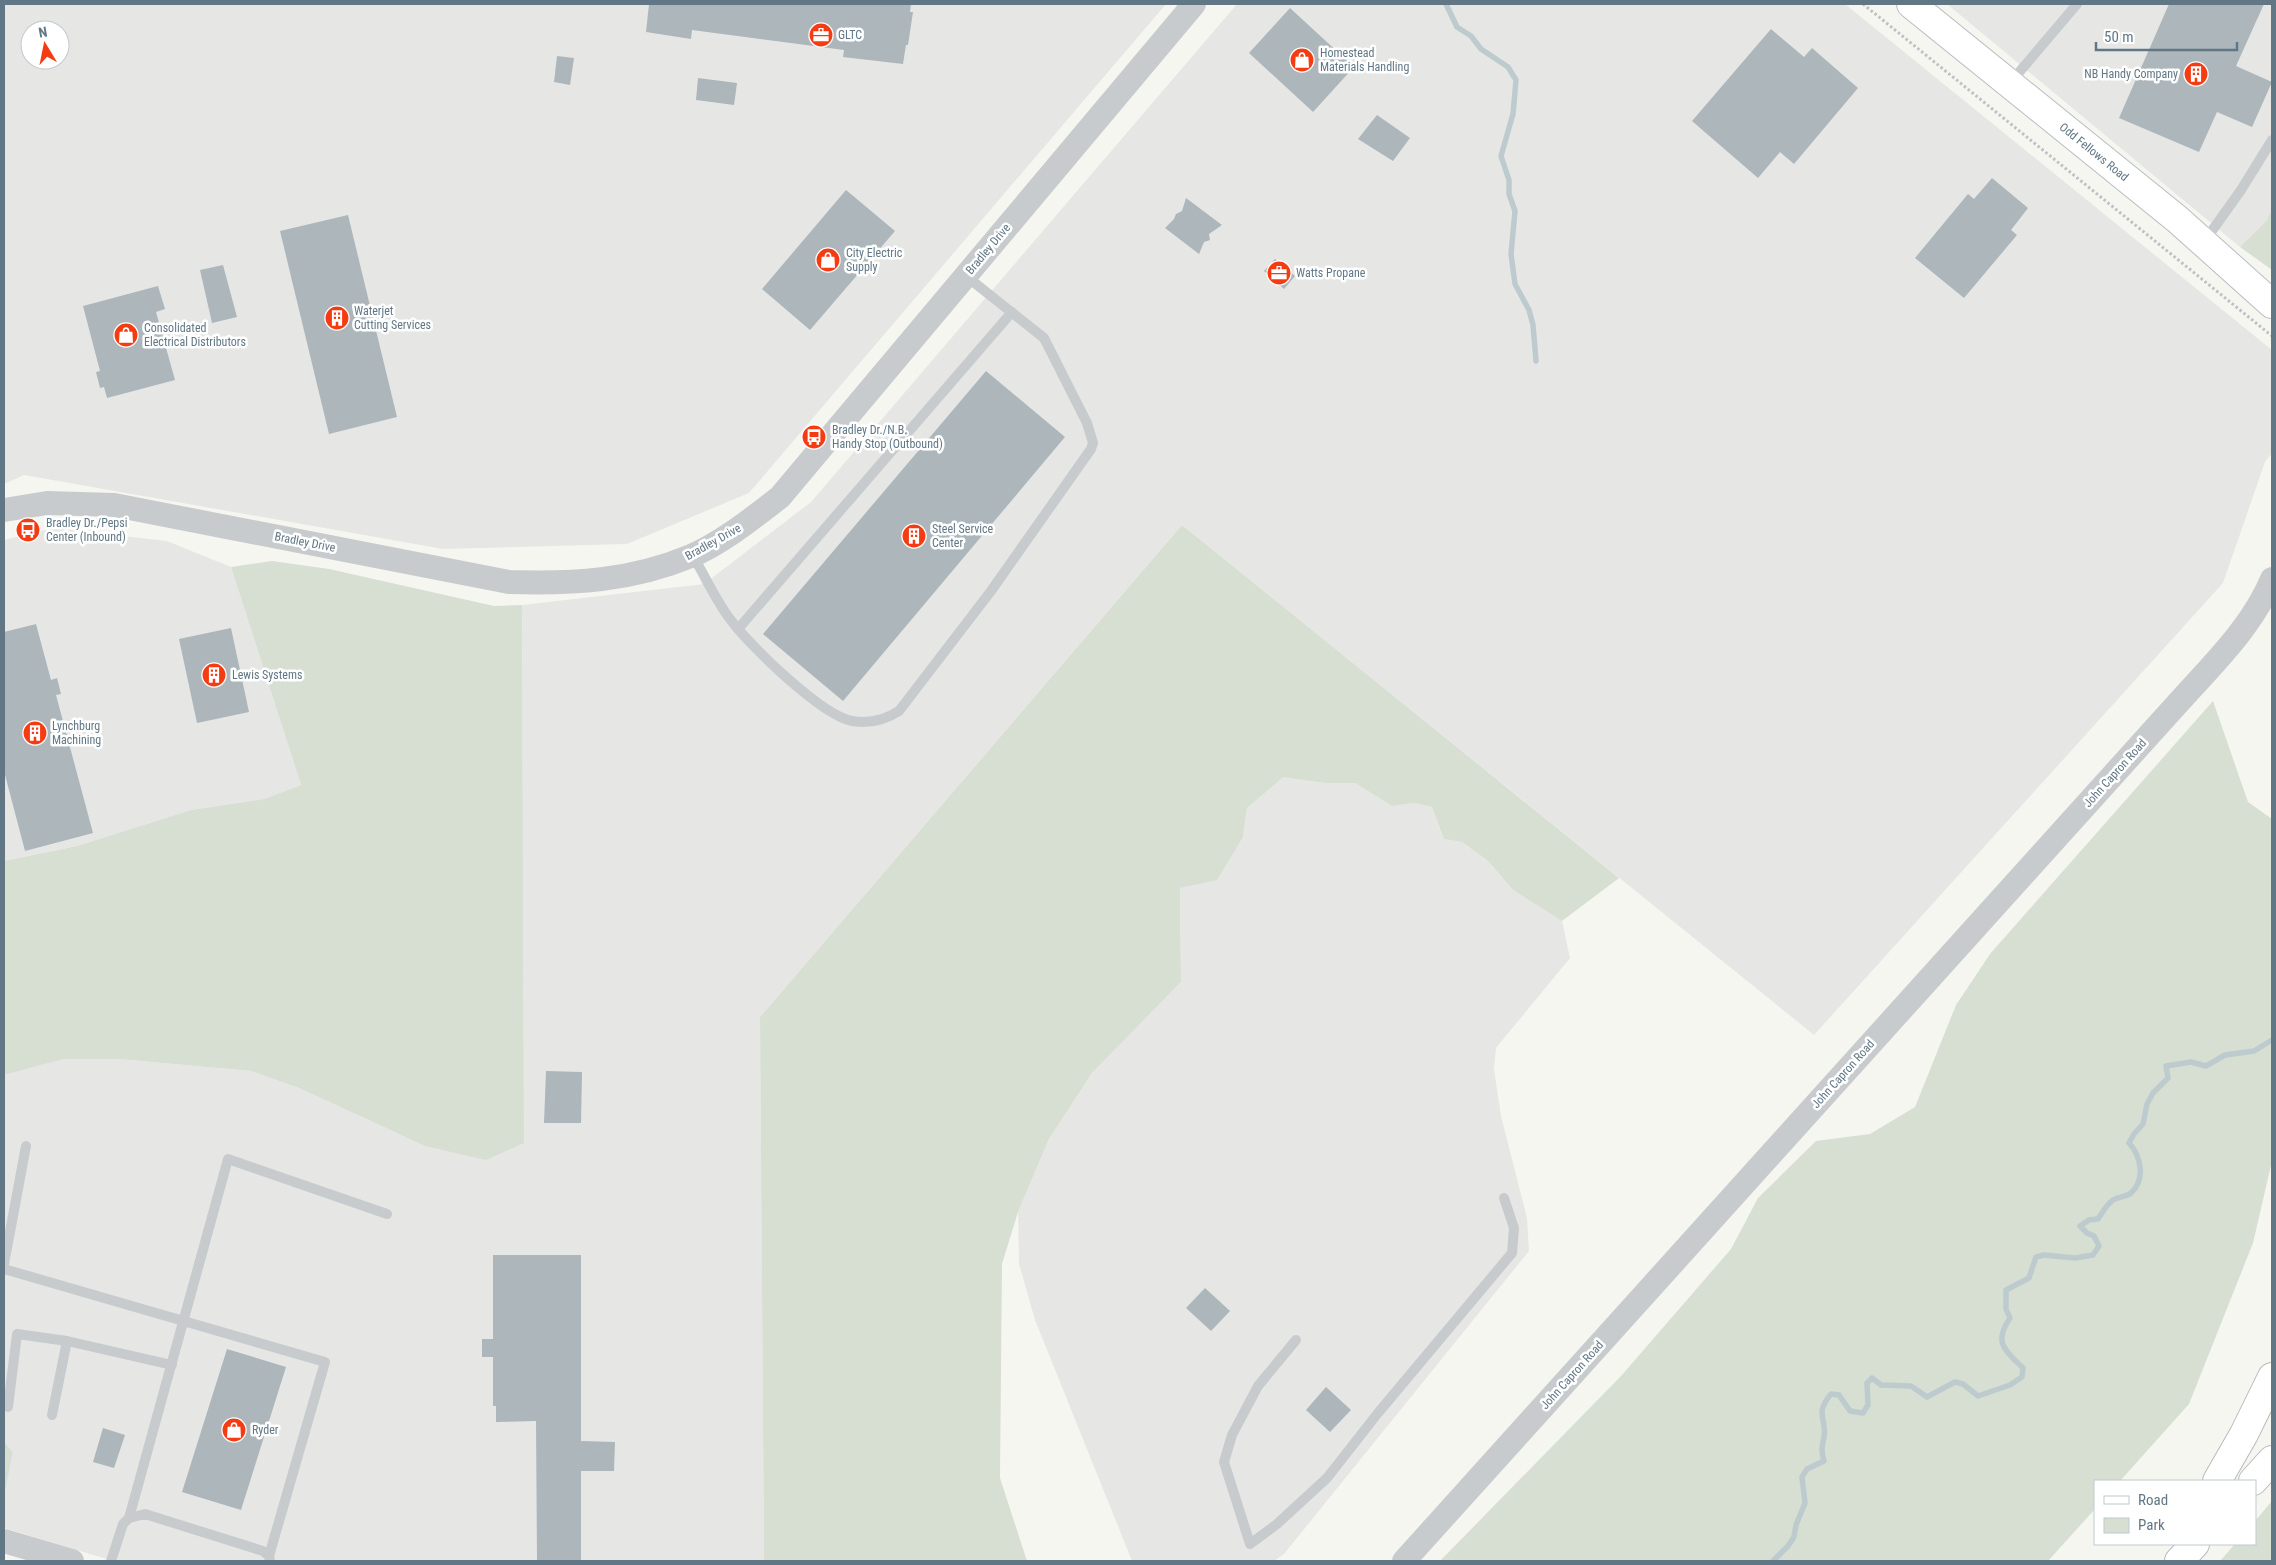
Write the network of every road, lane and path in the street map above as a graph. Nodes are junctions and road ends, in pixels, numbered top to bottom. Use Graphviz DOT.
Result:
graph roads {
  1 [pos="1194,4"];
  2 [pos="1863,4"];
  3 [pos="1911,4"];
  4 [pos="2077,4"];
  5 [pos="2009,83"];
  6 [pos="2272,140"];
  7 [pos="2204,243"];
  8 [pos="966,276"];
  9 [pos="2272,304"];
  10 [pos="1012,312"];
  11 [pos="2272,336"];
  12 [pos="4,510"];
  13 [pos="693,556"];
  14 [pos="2272,579"];
  15 [pos="738,629"];
  16 [pos="26,1146"];
  17 [pos="1504,1198"];
  18 [pos="387,1214"];
  19 [pos="4,1264"];
  20 [pos="4,1269"];
  21 [pos="182,1322"];
  22 [pos="1296,1340"];
  23 [pos="67,1342"];
  24 [pos="172,1365"];
  25 [pos="2272,1377"];
  26 [pos="8,1406"];
  27 [pos="52,1415"];
  28 [pos="2272,1460"];
  29 [pos="2218,1480"];
  30 [pos="2254,1480"];
  31 [pos="126,1521"];
  32 [pos="4,1540"];
  33 [pos="2176,1545"];
  34 [pos="2194,1545"];
  35 [pos="270,1559"];
  36 [pos="72,1561"];
  37 [pos="111,1561"];
  38 [pos="1404,1561"];
  39 [pos="2166,1561"];
  40 [pos="2179,1561"];
  1 -- 8 [label="street, Bradley Drive"];
  2 -- 11 [label="path"];
  3 -- 5 [label="main road, Odd Fellows Road"];
  4 -- 5 [label="lane"];
  5 -- 7 [label="main road, Odd Fellows Road"];
  6 -- 7 [label="lane"];
  7 -- 9 [label="main road, Odd Fellows Road"];
  8 -- 10 [label="lane"];
  8 -- 13 [label="street, Bradley Drive"];
  10 -- 15 [label="lane"];
  10 -- 15 [label="lane"];
  12 -- 13 [label="street, Bradley Drive"];
  13 -- 15 [label="lane"];
  14 -- 38 [label="street, John Capron Road"];
  16 -- 19 [label="lane"];
  17 -- 22 [label="lane"];
  18 -- 21 [label="lane"];
  20 -- 21 [label="lane"];
  21 -- 24 [label="lane"];
  21 -- 35 [label="lane"];
  23 -- 24 [label="lane"];
  23 -- 26 [label="lane"];
  23 -- 27 [label="lane"];
  24 -- 31 [label="lane"];
  25 -- 29 [label="main road"];
  28 -- 30 [label="main road"];
  31 -- 35 [label="lane"];
  31 -- 37 [label="lane"];
  32 -- 36 [label="street"];
  33 -- 39 [label="main road"];
  34 -- 40 [label="main road"];
}
